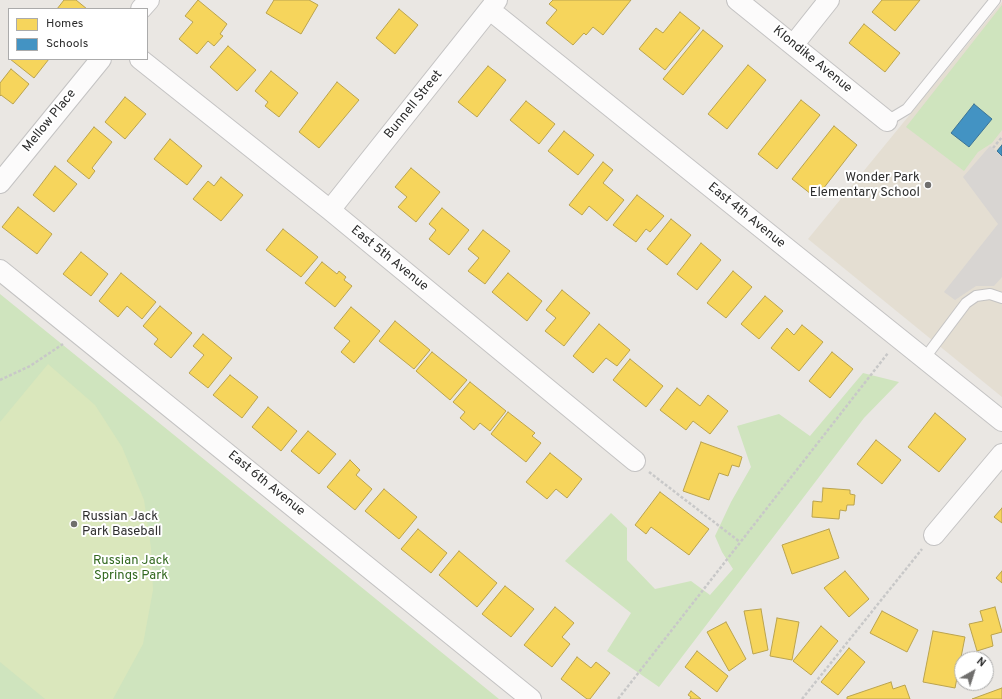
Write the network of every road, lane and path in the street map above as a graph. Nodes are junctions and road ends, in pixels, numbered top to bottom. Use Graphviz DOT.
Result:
graph roads {
  1 [pos="149,0"];
  2 [pos="737,0"];
  3 [pos="829,0"];
  4 [pos="995,0"];
  5 [pos="495,3"];
  6 [pos="142,8"];
  7 [pos="794,44"];
  8 [pos="100,60"];
  9 [pos="141,60"];
  10 [pos="887,121"];
  11 [pos="1002,137"];
  12 [pos="993,148"];
  13 [pos="0,183"];
  14 [pos="330,210"];
  15 [pos="0,270"];
  16 [pos="1002,298"];
  17 [pos="65,342"];
  18 [pos="888,353"];
  19 [pos="924,359"];
  20 [pos="0,380"];
  21 [pos="1002,421"];
  22 [pos="1002,454"];
  23 [pos="635,461"];
  24 [pos="934,535"];
  25 [pos="740,542"];
  26 [pos="531,699"];
  27 [pos="618,699"];
  28 [pos="802,699"];
  1 -- 6 [label="street"];
  2 -- 7 [label="street, Klondike Avenue"];
  3 -- 7 [label="street"];
  4 -- 10 [label="lane"];
  5 -- 14 [label="street, Bunnell Street"];
  5 -- 19 [label="street, East 4th Avenue"];
  7 -- 10 [label="street, Klondike Avenue"];
  8 -- 13 [label="street, Mellow Place"];
  9 -- 14 [label="street, East 5th Avenue"];
  11 -- 12 [label="path"];
  14 -- 23 [label="street, East 5th Avenue"];
  15 -- 26 [label="street, East 6th Avenue"];
  16 -- 19 [label="lane"];
  17 -- 20 [label="path"];
  18 -- 25 [label="path"];
  19 -- 21 [label="street, East 4th Avenue"];
  22 -- 24 [label="street"];
  23 -- 25 [label="path"];
  24 -- 28 [label="path"];
  25 -- 27 [label="path"];
}
